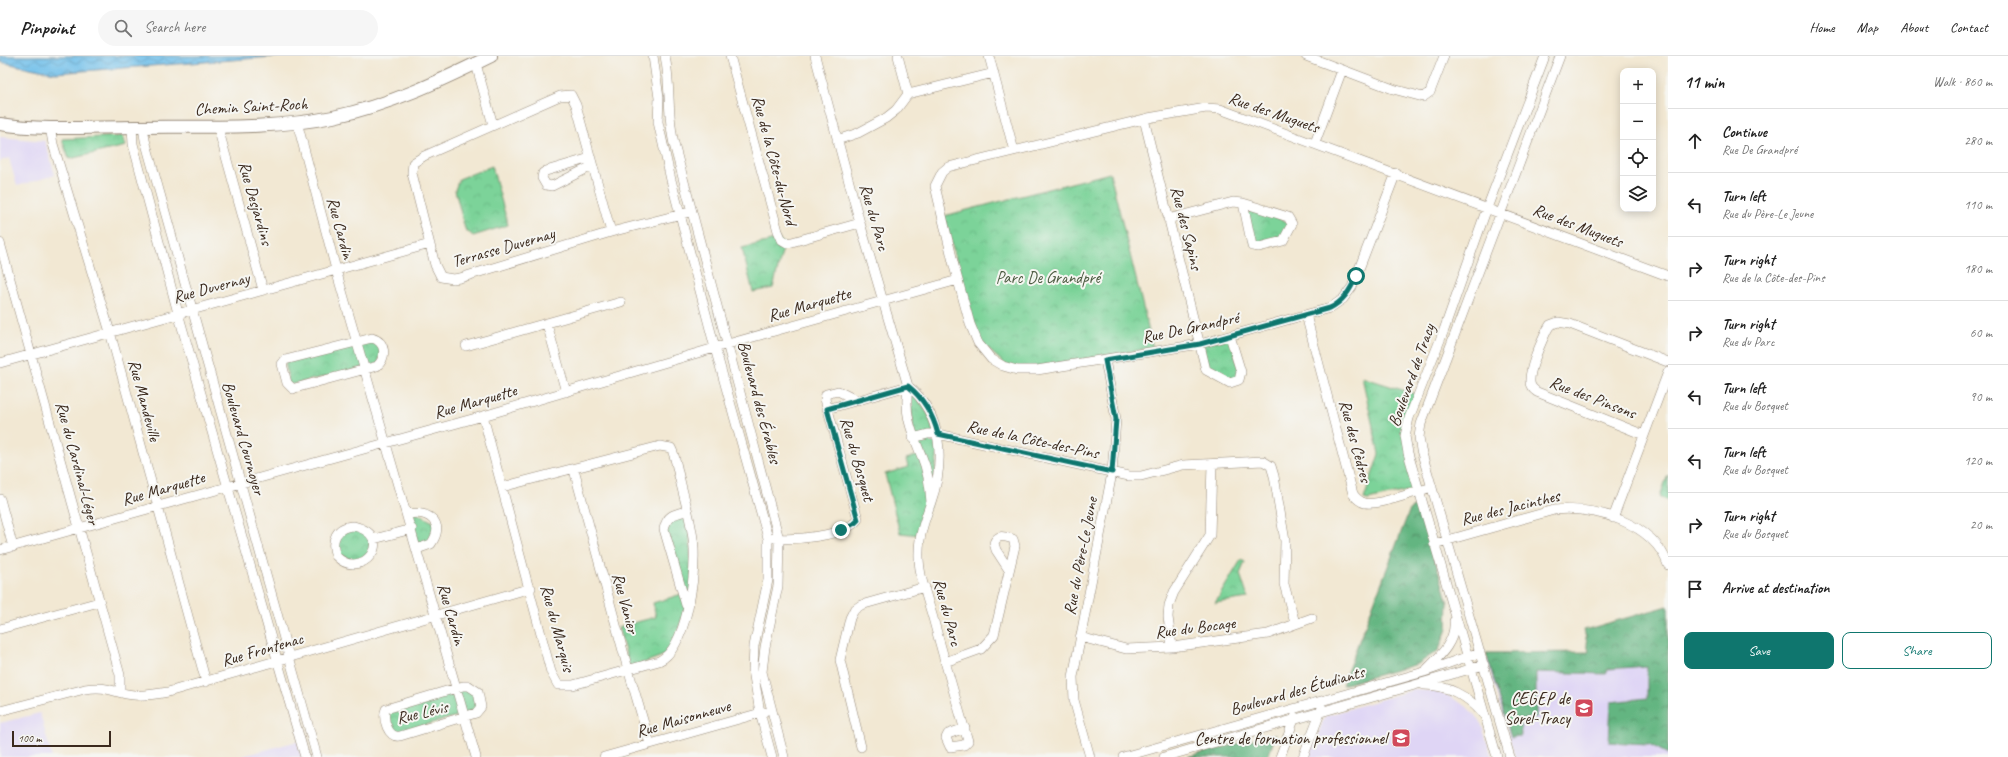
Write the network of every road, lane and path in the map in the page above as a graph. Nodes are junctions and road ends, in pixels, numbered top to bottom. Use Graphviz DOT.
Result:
graph roads {
  1 [pos="491,56"];
  2 [pos="653,56"];
  3 [pos="665,56"];
  4 [pos="730,56"];
  5 [pos="815,56"];
  6 [pos="898,56"];
  7 [pos="989,56"];
  8 [pos="1306,56"];
  9 [pos="1444,56"];
  10 [pos="1545,56"];
  11 [pos="1560,56"];
  12 [pos="476,64"];
  13 [pos="1342,70"];
  14 [pos="994,73"];
  15 [pos="908,94"];
  16 [pos="1144,119"];
  17 [pos="297,122"];
  18 [pos="0,124"];
  19 [pos="493,125"];
  20 [pos="219,126"];
  21 [pos="50,127"];
  22 [pos="138,127"];
  23 [pos="837,140"];
  24 [pos="1315,143"];
  25 [pos="1014,151"];
  26 [pos="591,162"];
  27 [pos="1396,173"];
  28 [pos="1243,203"];
  29 [pos="1487,208"];
  30 [pos="692,211"];
  31 [pos="1501,213"];
  32 [pos="680,214"];
  33 [pos="1168,219"];
  34 [pos="860,223"];
  35 [pos="611,232"];
  36 [pos="0,243"];
  37 [pos="430,244"];
  38 [pos="336,270"];
  39 [pos="1668,276"];
  40 [pos="958,280"];
  41 [pos="263,290"];
  42 [pos="882,300"];
  43 [pos="621,302"];
  44 [pos="191,310"];
  45 [pos="178,313"];
  46 [pos="1306,315"];
  47 [pos="547,324"];
  48 [pos="110,332"];
  49 [pos="1230,336"];
  50 [pos="1440,340"];
  51 [pos="357,341"];
  52 [pos="728,344"];
  53 [pos="1200,344"];
  54 [pos="1451,345"];
  55 [pos="466,346"];
  56 [pos="715,348"];
  57 [pos="32,354"];
  58 [pos="1105,360"];
  59 [pos="1668,362"];
  60 [pos="0,363"];
  61 [pos="365,370"];
  62 [pos="1668,372"];
  63 [pos="908,386"];
  64 [pos="566,392"];
  65 [pos="858,401"];
  66 [pos="827,409"];
  67 [pos="483,416"];
  68 [pos="938,434"];
  69 [pos="1644,435"];
  70 [pos="913,438"];
  71 [pos="387,442"];
  72 [pos="1212,464"];
  73 [pos="574,470"];
  74 [pos="1112,472"];
  75 [pos="239,482"];
  76 [pos="227,486"];
  77 [pos="502,487"];
  78 [pos="1432,487"];
  79 [pos="1419,491"];
  80 [pos="0,499"];
  81 [pos="931,502"];
  82 [pos="157,507"];
  83 [pos="687,511"];
  84 [pos="408,514"];
  85 [pos="1613,518"];
  86 [pos="79,529"];
  87 [pos="412,529"];
  88 [pos="768,538"];
  89 [pos="374,539"];
  90 [pos="779,539"];
  91 [pos="1448,540"];
  92 [pos="1434,544"];
  93 [pos="13,547"];
  94 [pos="417,549"];
  95 [pos="0,550"];
  96 [pos="1668,565"];
  97 [pos="1009,570"];
  98 [pos="531,588"];
  99 [pos="924,588"];
  100 [pos="100,602"];
  101 [pos="688,608"];
  102 [pos="1452,610"];
  103 [pos="436,615"];
  104 [pos="1312,618"];
  105 [pos="1295,623"];
  106 [pos="0,628"];
  107 [pos="1080,637"];
  108 [pos="1172,647"];
  109 [pos="1480,652"];
  110 [pos="1467,656"];
  111 [pos="289,658"];
  112 [pos="278,662"];
  113 [pos="945,662"];
  114 [pos="1484,665"];
  115 [pos="628,669"];
  116 [pos="1470,669"];
  117 [pos="1424,672"];
  118 [pos="206,682"];
  119 [pos="1415,686"];
  120 [pos="456,688"];
  121 [pos="120,692"];
  122 [pos="1324,699"];
  123 [pos="1299,706"];
  124 [pos="771,710"];
  125 [pos="0,711"];
  126 [pos="1320,712"];
  127 [pos="760,713"];
  128 [pos="1484,716"];
  129 [pos="465,718"];
  130 [pos="1294,719"];
  131 [pos="965,728"];
  132 [pos="650,744"];
  133 [pos="861,747"];
  134 [pos="305,757"];
  135 [pos="317,757"];
  136 [pos="476,757"];
  137 [pos="604,757"];
  138 [pos="772,757"];
  139 [pos="784,757"];
  140 [pos="1090,757"];
  141 [pos="1123,757"];
  142 [pos="1164,757"];
  143 [pos="1280,757"];
  144 [pos="1303,757"];
  145 [pos="1497,757"];
  146 [pos="1510,757"];
  1 -- 12 [label="main road, Chemin Saint-Roch"];
  2 -- 32 [label="street, Boulevard des Érables"];
  3 -- 30 [label="street, Boulevard des Érables"];
  4 -- 34 [label="street, Rue de la Côte-du-Nord"];
  5 -- 23 [label="street, Rue du Parc"];
  6 -- 15 [label="street"];
  7 -- 14 [label="street"];
  8 -- 13 [label="street"];
  9 -- 13 [label="street"];
  10 -- 29 [label="street, Boulevard de Tracy"];
  11 -- 31 [label="street, Boulevard de Tracy"];
  12 -- 17 [label="main road, Chemin Saint-Roch"];
  12 -- 19 [label="street"];
  13 -- 24 [label="street"];
  14 -- 15 [label="street"];
  14 -- 25 [label="street"];
  15 -- 23 [label="street"];
  16 -- 24 [label="street, Rue des Muguets"];
  16 -- 25 [label="street, Rue des Muguets"];
  16 -- 33 [label="street, Rue des Sapins"];
  17 -- 20 [label="main road, Chemin Saint-Roch"];
  17 -- 38 [label="street, Rue Cardin"];
  18 -- 21 [label="main road, Chemin Saint-Roch"];
  19 -- 26 [label="street, Terrasse Duvernay"];
  19 -- 37 [label="street, Terrasse Duvernay"];
  20 -- 22 [label="main road, Chemin Saint-Roch"];
  20 -- 41 [label="street, Rue Desjardins"];
  21 -- 22 [label="main road, Chemin Saint-Roch"];
  21 -- 48 [label="street, Rue Mandeville"];
  22 -- 44 [label="street, Boulevard Cournoyer"];
  22 -- 45 [label="street, Boulevard Cournoyer"];
  23 -- 34 [label="street, Rue du Parc"];
  24 -- 27 [label="street, Rue des Muguets"];
  25 -- 40 [label="street, Rue des Muguets"];
  26 -- 26 [label="street"];
  26 -- 35 [label="street, Terrasse Duvernay"];
  27 -- 29 [label="street, Rue des Muguets"];
  27 -- 46 [label="street, Rue De Grandpré"];
  28 -- 28 [label="street"];
  28 -- 33 [label="street"];
  29 -- 31 [label="street, Rue des Muguets"];
  29 -- 50 [label="street, Boulevard de Tracy"];
  30 -- 32 [label="street, Terrasse Duvernay"];
  30 -- 52 [label="street, Boulevard des Érables"];
  31 -- 39 [label="street, Rue des Muguets"];
  31 -- 54 [label="street, Boulevard de Tracy"];
  32 -- 35 [label="street, Terrasse Duvernay"];
  32 -- 56 [label="street, Boulevard des Érables"];
  33 -- 53 [label="street, Rue des Sapins"];
  34 -- 42 [label="street, Rue du Parc"];
  35 -- 37 [label="street, Terrasse Duvernay"];
  36 -- 57 [label="street, Rue du Cardinal-Léger"];
  37 -- 38 [label="street, Rue Duvernay"];
  38 -- 41 [label="street, Rue Duvernay"];
  38 -- 51 [label="street, Rue Cardin"];
  40 -- 42 [label="street, Rue Marquette"];
  40 -- 58 [label="street, Rue De Grandpré"];
  41 -- 44 [label="street, Rue Duvernay"];
  42 -- 52 [label="street, Rue Marquette"];
  42 -- 63 [label="street, Rue du Parc"];
  43 -- 47 [label="street"];
  44 -- 45 [label="street, Rue Duvernay"];
  44 -- 75 [label="street, Boulevard Cournoyer"];
  45 -- 48 [label="street, Rue Duvernay"];
  45 -- 76 [label="street, Boulevard Cournoyer"];
  46 -- 49 [label="street, Rue De Grandpré"];
  46 -- 79 [label="street, Rue des Cèdres"];
  47 -- 55 [label="street"];
  47 -- 64 [label="street"];
  48 -- 57 [label="street, Rue Duvernay"];
  48 -- 82 [label="street, Rue Mandeville"];
  49 -- 53 [label="street, Rue De Grandpré"];
  49 -- 53 [label="street, Rue des Sapins"];
  50 -- 54 [label="street"];
  50 -- 79 [label="street, Boulevard de Tracy"];
  51 -- 61 [label="street, Rue Cardin"];
  51 -- 61 [label="street"];
  51 -- 61 [label="street"];
  52 -- 56 [label="street, Rue Marquette"];
  52 -- 90 [label="street, Boulevard des Érables"];
  53 -- 58 [label="street, Rue De Grandpré"];
  54 -- 78 [label="street, Boulevard de Tracy"];
  56 -- 64 [label="street, Rue Marquette"];
  56 -- 88 [label="street, Boulevard des Érables"];
  57 -- 60 [label="street, Rue Duvernay"];
  57 -- 86 [label="street, Rue du Cardinal-Léger"];
  58 -- 74 [label="street, Rue du Père-Le Jeune"];
  59 -- 69 [label="street, Rue des Pinsons"];
  61 -- 71 [label="street, Rue Cardin"];
  62 -- 69 [label="street"];
  63 -- 65 [label="street, Rue du Bosquet"];
  63 -- 68 [label="street, Rue du Parc"];
  63 -- 70 [label="street, Rue du Parc"];
  64 -- 67 [label="street, Rue Marquette"];
  65 -- 66 [label="street, Rue du Bosquet"];
  65 -- 66 [label="street, Rue du Bosquet"];
  66 -- 90 [label="street, Rue du Bosquet"];
  67 -- 71 [label="street, Rue Marquette"];
  67 -- 77 [label="street, Rue du Marquis"];
  68 -- 70 [label="street, Rue de la Côte-des-Pins"];
  68 -- 74 [label="street, Rue de la Côte-des-Pins"];
  68 -- 81 [label="street, Rue du Parc"];
  69 -- 85 [label="street"];
  70 -- 81 [label="street, Rue du Parc"];
  71 -- 75 [label="street, Rue Marquette"];
  71 -- 84 [label="street, Rue Cardin"];
  72 -- 74 [label="street, Rue de la Côte-des-Pins"];
  72 -- 105 [label="street, Rue de la Côte-des-Pins"];
  72 -- 108 [label="street"];
  73 -- 77 [label="street, Rue du Marquis"];
  73 -- 83 [label="street, Rue du Marquis"];
  73 -- 115 [label="street, Rue Vanier"];
  74 -- 107 [label="street, Rue du Père-Le Jeune"];
  75 -- 76 [label="street, Rue Marquette"];
  75 -- 111 [label="street, Boulevard Cournoyer"];
  76 -- 82 [label="street, Rue Marquette"];
  76 -- 112 [label="street, Boulevard Cournoyer"];
  77 -- 98 [label="street, Rue du Marquis"];
  78 -- 79 [label="street, Rue des Cèdres"];
  78 -- 91 [label="street, Boulevard de Tracy"];
  79 -- 92 [label="street, Boulevard de Tracy"];
  80 -- 93 [label="street"];
  81 -- 99 [label="street, Rue du Parc"];
  82 -- 86 [label="street, Rue Marquette"];
  82 -- 118 [label="street, Rue Mandeville"];
  83 -- 101 [label="street, Rue du Marquis"];
  83 -- 101 [label="street"];
  84 -- 87 [label="street, Rue Cardin"];
  84 -- 94 [label="street"];
  85 -- 91 [label="street, Rue des Jacinthes"];
  85 -- 96 [label="street, Rue des Jacinthes"];
  86 -- 93 [label="street, Rue Marquette"];
  86 -- 100 [label="street, Rue du Cardinal-Léger"];
  87 -- 89 [label="street"];
  87 -- 94 [label="street, Rue Cardin"];
  88 -- 90 [label="street, Rue du Bosquet"];
  88 -- 127 [label="street, Boulevard des Érables"];
  89 -- 89 [label="street"];
  90 -- 124 [label="street, Boulevard des Érables"];
  91 -- 92 [label="street, Rue des Jacinthes"];
  91 -- 109 [label="street, Boulevard de Tracy"];
  92 -- 102 [label="street, Boulevard de Tracy"];
  93 -- 95 [label="street, Rue Marquette"];
  94 -- 103 [label="street, Rue Cardin"];
  97 -- 113 [label="street"];
  98 -- 103 [label="street, Rue Frontenac"];
  98 -- 115 [label="street, Rue du Marquis"];
  99 -- 113 [label="street, Rue du Parc"];
  99 -- 133 [label="street"];
  100 -- 106 [label="street"];
  100 -- 121 [label="street, Rue du Cardinal-Léger"];
  101 -- 115 [label="street, Rue du Marquis"];
  102 -- 110 [label="street, Boulevard de Tracy"];
  102 -- 117 [label="street"];
  103 -- 111 [label="street, Rue Frontenac"];
  103 -- 120 [label="street, Rue Cardin"];
  104 -- 105 [label="street, Rue du Bocage"];
  105 -- 108 [label="street, Rue du Bocage"];
  107 -- 108 [label="street, Rue du Bocage"];
  107 -- 140 [label="street, Rue du Père-Le Jeune"];
  109 -- 110 [label="street, Boulevard des Étudiants"];
  109 -- 114 [label="street, Boulevard de Tracy"];
  110 -- 116 [label="street, Boulevard de Tracy"];
  110 -- 117 [label="street, Boulevard des Étudiants"];
  111 -- 112 [label="street, Rue Frontenac"];
  111 -- 135 [label="street, Boulevard Cournoyer"];
  112 -- 118 [label="street, Rue Frontenac"];
  112 -- 134 [label="street, Boulevard Cournoyer"];
  113 -- 131 [label="street, Rue du Parc"];
  114 -- 116 [label="street, Boulevard des Étudiants"];
  114 -- 146 [label="street, Boulevard de Tracy"];
  115 -- 132 [label="street, Rue Vanier"];
  116 -- 119 [label="street, Boulevard des Étudiants"];
  116 -- 128 [label="street, Boulevard de Tracy"];
  117 -- 122 [label="street, Boulevard des Étudiants"];
  118 -- 121 [label="street, Rue Frontenac"];
  119 -- 126 [label="street, Boulevard des Étudiants"];
  119 -- 128 [label="street"];
  120 -- 129 [label="street, Rue Cardin"];
  120 -- 129 [label="street"];
  120 -- 129 [label="street, Rue Lévis"];
  121 -- 125 [label="street, Rue Frontenac"];
  122 -- 123 [label="street, Boulevard des Étudiants"];
  122 -- 126 [label="street"];
  123 -- 130 [label="street"];
  123 -- 141 [label="street, Boulevard des Étudiants"];
  124 -- 127 [label="street, Rue Maisonneuve"];
  124 -- 139 [label="street, Boulevard des Érables"];
  126 -- 130 [label="street, Boulevard des Étudiants"];
  126 -- 144 [label="street"];
  127 -- 132 [label="street, Rue Maisonneuve"];
  127 -- 138 [label="street, Boulevard des Érables"];
  128 -- 145 [label="street, Boulevard de Tracy"];
  129 -- 136 [label="street, Rue Cardin"];
  130 -- 142 [label="street, Boulevard des Étudiants"];
  130 -- 143 [label="street"];
  132 -- 137 [label="street, Rue Maisonneuve"];
}
